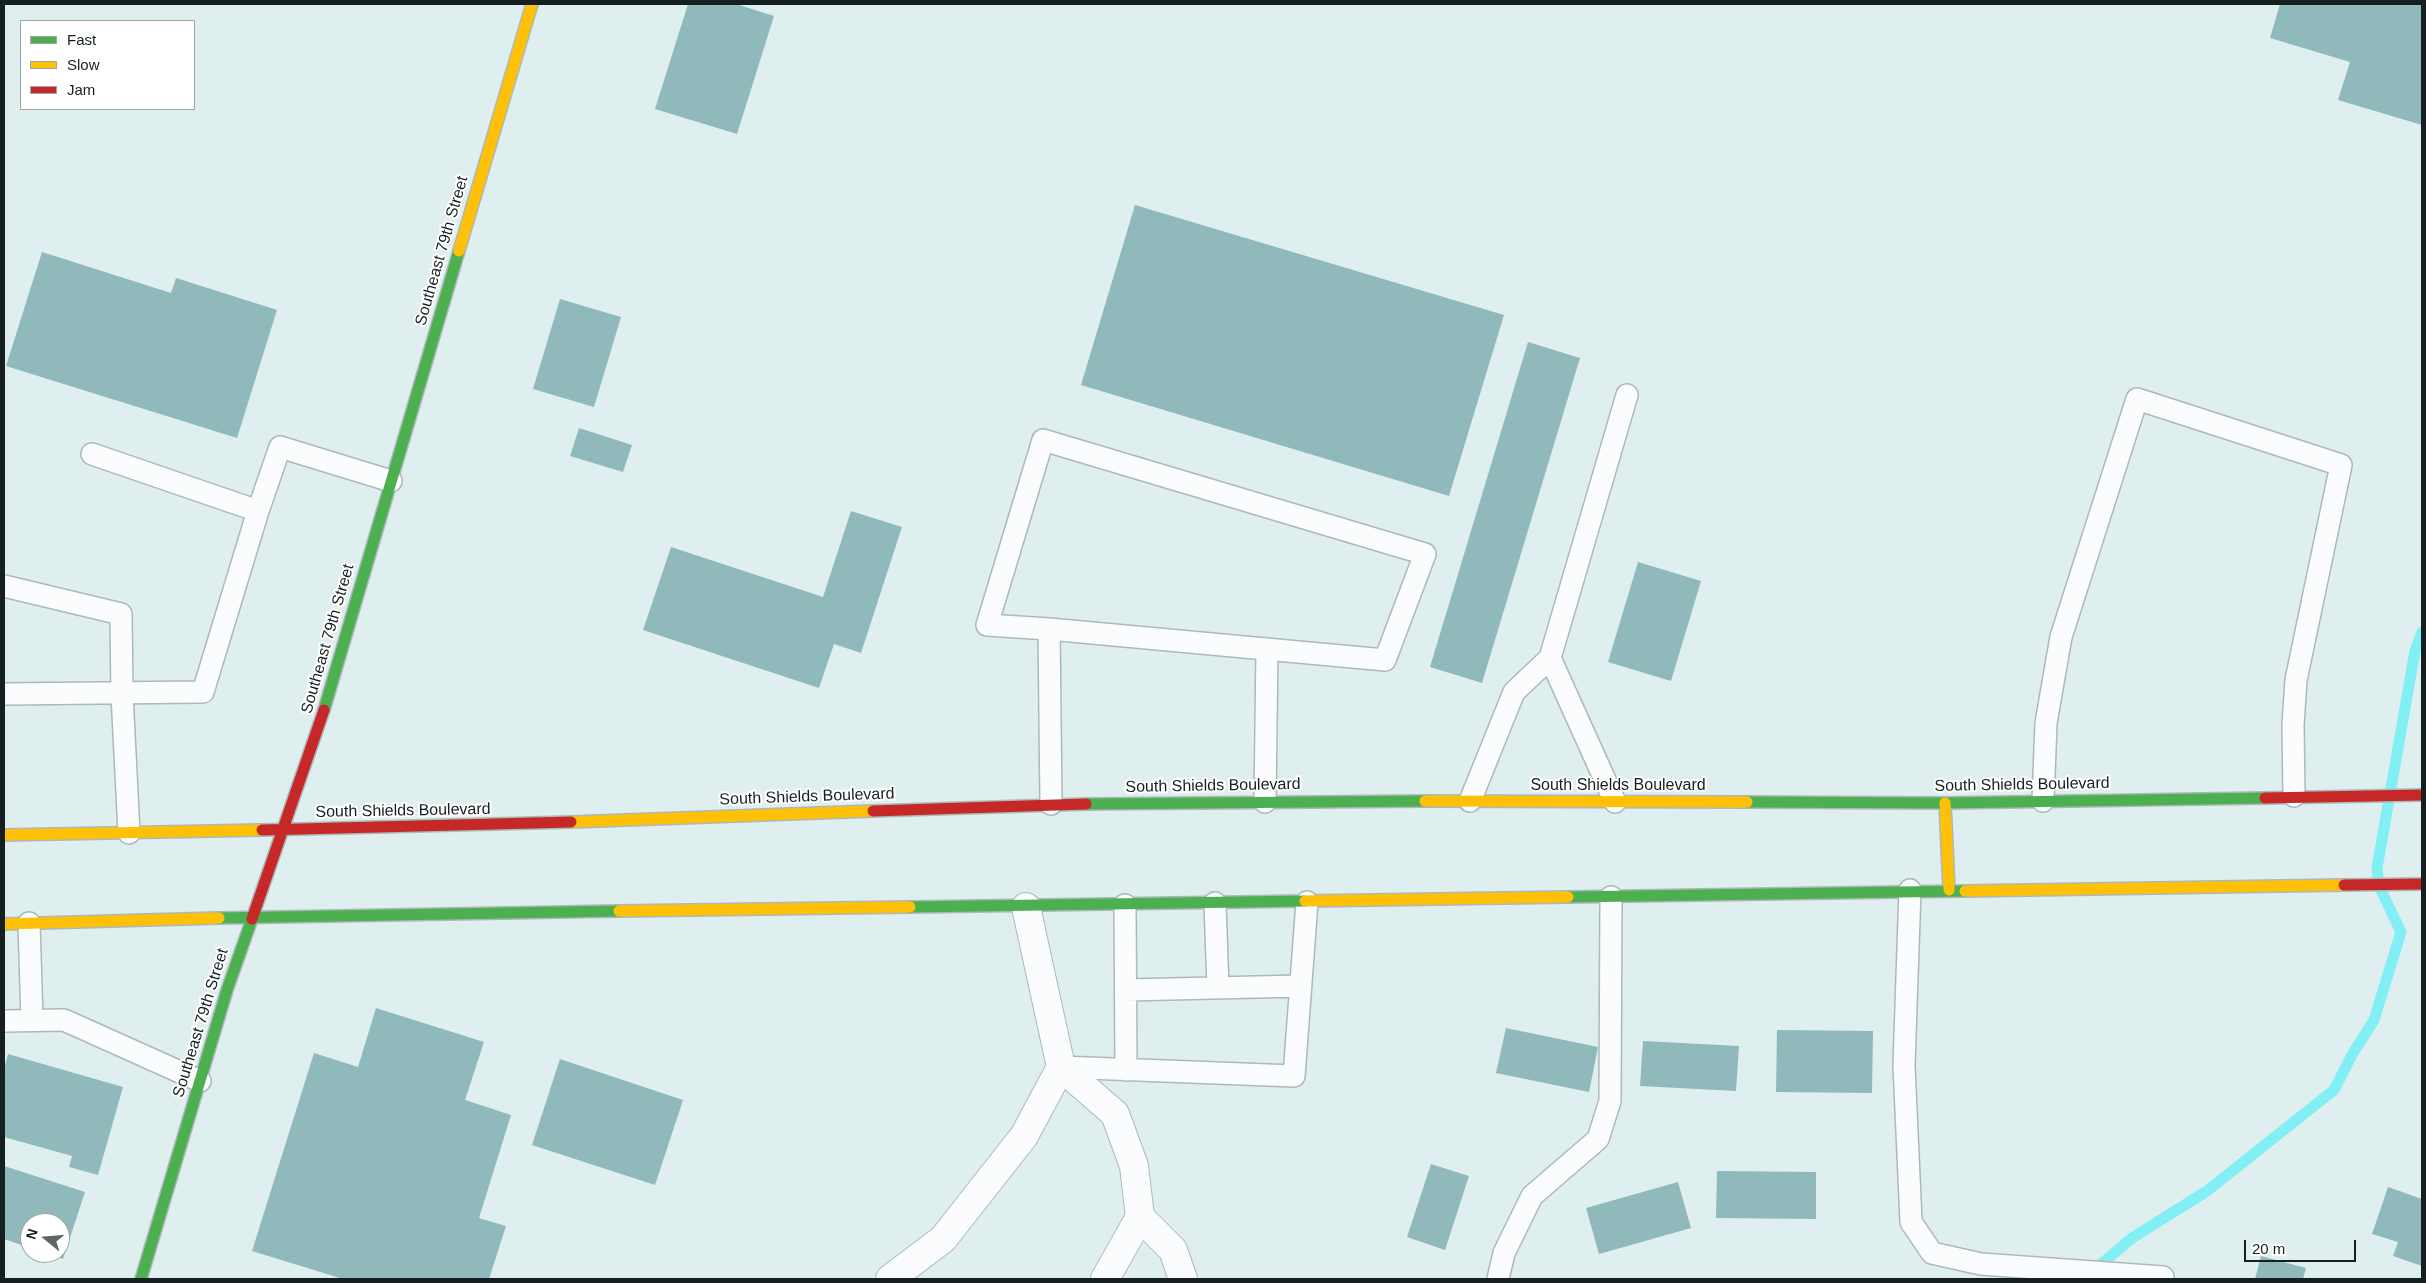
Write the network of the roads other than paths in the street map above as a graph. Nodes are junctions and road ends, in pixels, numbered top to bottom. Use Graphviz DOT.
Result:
graph roads {
  1 [pos="532,4"];
  2 [pos="1627,394"];
  3 [pos="92,454"];
  4 [pos="391,481"];
  5 [pos="258,511"];
  6 [pos="4,586"];
  7 [pos="1048,629"];
  8 [pos="1267,649"];
  9 [pos="1550,658"];
  10 [pos="4,694"];
  11 [pos="122,694"];
  12 [pos="2422,795"];
  13 [pos="2294,796"];
  14 [pos="1470,801"];
  15 [pos="2043,801"];
  16 [pos="1265,802"];
  17 [pos="1615,802"];
  18 [pos="1945,803"];
  19 [pos="1051,804"];
  20 [pos="283,830"];
  21 [pos="129,832"];
  22 [pos="4,835"];
  23 [pos="2422,884"];
  24 [pos="1910,890"];
  25 [pos="1949,890"];
  26 [pos="1611,897"];
  27 [pos="1307,902"];
  28 [pos="1215,903"];
  29 [pos="1125,905"];
  30 [pos="1026,907"];
  31 [pos="253,917"];
  32 [pos="29,923"];
  33 [pos="4,924"];
  34 [pos="1300,986"];
  35 [pos="1218,988"];
  36 [pos="1127,990"];
  37 [pos="32,1020"];
  38 [pos="4,1021"];
  39 [pos="1061,1067"];
  40 [pos="1126,1070"];
  41 [pos="200,1080"];
  42 [pos="1140,1217"];
  43 [pos="2163,1277"];
  44 [pos="141,1279"];
  45 [pos="890,1279"];
  46 [pos="1105,1279"];
  47 [pos="1183,1279"];
  48 [pos="1498,1279"];
  1 -- 4 [label="main road, Southeast 79th Street"];
  2 -- 9 [label="lane"];
  3 -- 5 [label="lane"];
  4 -- 5 [label="lane"];
  4 -- 20 [label="main road, Southeast 79th Street"];
  5 -- 11 [label="lane"];
  6 -- 11 [label="lane"];
  7 -- 8 [label="lane"];
  7 -- 8 [label="lane"];
  7 -- 19 [label="lane"];
  8 -- 16 [label="lane"];
  9 -- 14 [label="lane"];
  9 -- 17 [label="lane"];
  10 -- 11 [label="lane"];
  11 -- 21 [label="lane"];
  12 -- 13 [label="main road, South Shields Boulevard"];
  13 -- 15 [label="main road, South Shields Boulevard"];
  13 -- 15 [label="lane"];
  14 -- 16 [label="main road, South Shields Boulevard"];
  14 -- 17 [label="main road, South Shields Boulevard"];
  15 -- 18 [label="main road, South Shields Boulevard"];
  16 -- 19 [label="main road, South Shields Boulevard"];
  17 -- 18 [label="main road, South Shields Boulevard"];
  18 -- 25 [label="main road"];
  19 -- 20 [label="main road, South Shields Boulevard"];
  20 -- 21 [label="main road, South Shields Boulevard"];
  20 -- 31 [label="main road, Southeast 79th Street"];
  21 -- 22 [label="main road, South Shields Boulevard"];
  23 -- 25 [label="main road"];
  24 -- 25 [label="main road"];
  24 -- 26 [label="main road"];
  24 -- 43 [label="lane"];
  26 -- 27 [label="main road"];
  26 -- 48 [label="lane"];
  27 -- 28 [label="main road"];
  27 -- 34 [label="lane"];
  28 -- 29 [label="main road"];
  28 -- 35 [label="lane"];
  29 -- 30 [label="main road"];
  29 -- 36 [label="lane"];
  30 -- 31 [label="main road"];
  30 -- 39 [label="street"];
  31 -- 32 [label="main road"];
  31 -- 41 [label="main road, Southeast 79th Street"];
  32 -- 33 [label="main road"];
  32 -- 37 [label="lane"];
  34 -- 35 [label="lane"];
  34 -- 40 [label="lane"];
  35 -- 36 [label="lane"];
  36 -- 40 [label="lane"];
  37 -- 38 [label="lane"];
  37 -- 41 [label="lane"];
  39 -- 40 [label="lane"];
  39 -- 42 [label="street"];
  39 -- 45 [label="street"];
  41 -- 44 [label="main road, Southeast 79th Street"];
  42 -- 46 [label="street"];
  42 -- 47 [label="street"];
}
